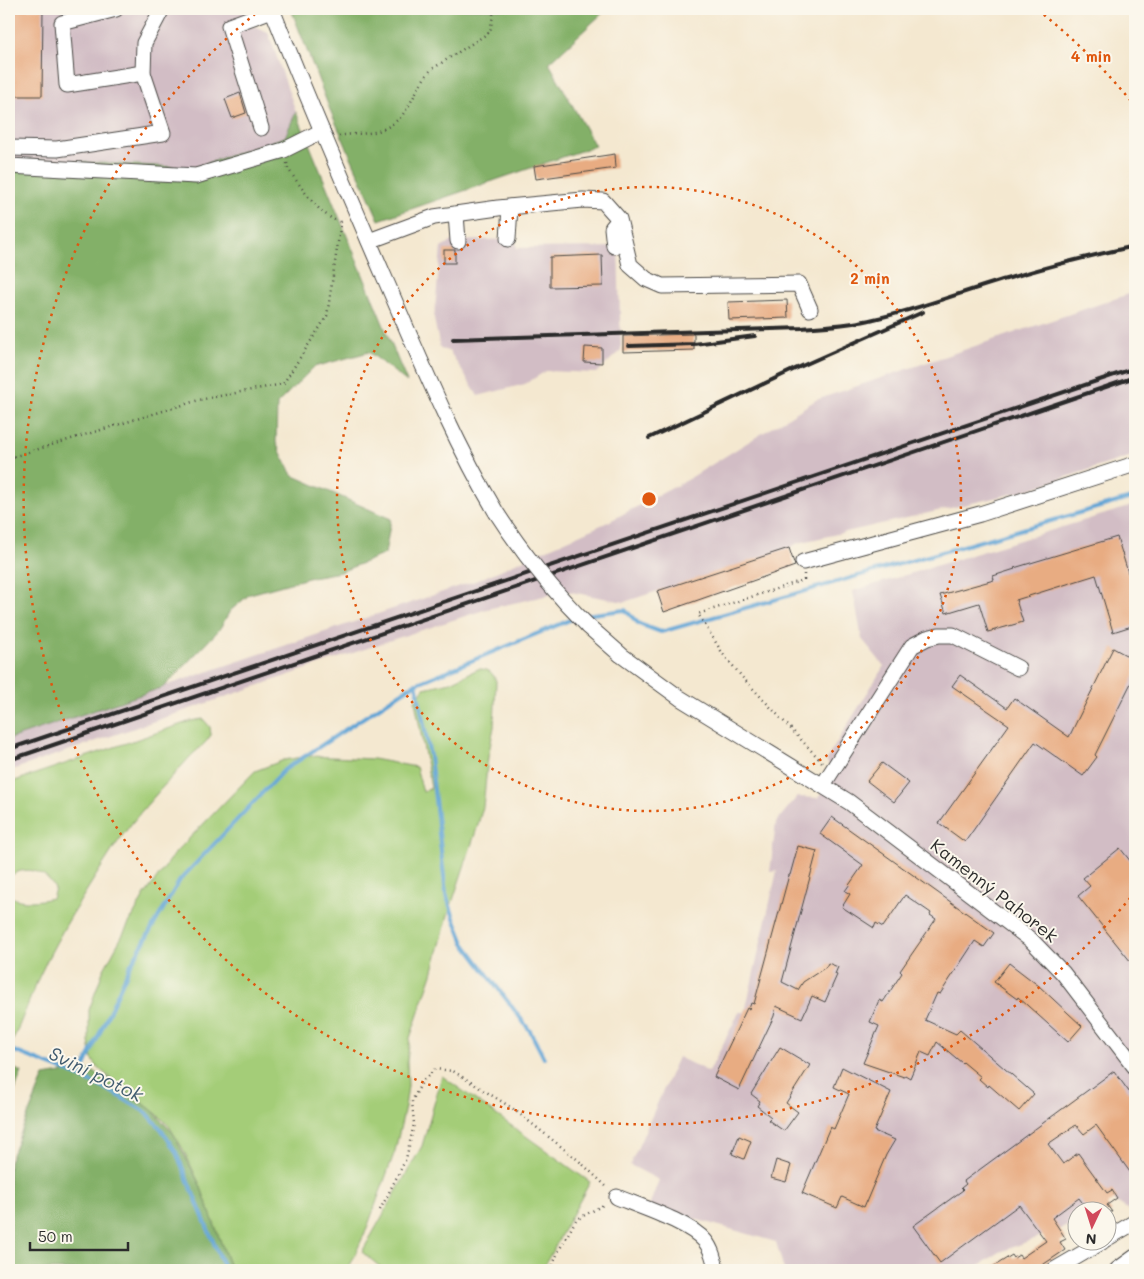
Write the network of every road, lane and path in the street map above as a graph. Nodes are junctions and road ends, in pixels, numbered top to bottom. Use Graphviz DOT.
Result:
graph roads {
  1 [pos="116,9"];
  2 [pos="162,9"];
  3 [pos="272,9"];
  4 [pos="494,9"];
  5 [pos="143,73"];
  6 [pos="261,128"];
  7 [pos="323,136"];
  8 [pos="9,148"];
  9 [pos="284,150"];
  10 [pos="9,166"];
  11 [pos="510,207"];
  12 [pos="357,214"];
  13 [pos="456,214"];
  14 [pos="619,218"];
  15 [pos="341,222"];
  16 [pos="508,239"];
  17 [pos="369,241"];
  18 [pos="458,241"];
  19 [pos="614,246"];
  20 [pos="810,309"];
  21 [pos="9,458"];
  22 [pos="1135,464"];
  23 [pos="803,562"];
  24 [pos="1018,668"];
  25 [pos="831,772"];
  26 [pos="823,785"];
  27 [pos="1135,1067"];
  28 [pos="618,1197"];
  29 [pos="380,1210"];
  30 [pos="1135,1222"];
  31 [pos="1116,1233"];
  32 [pos="1085,1252"];
  33 [pos="1135,1257"];
  34 [pos="551,1270"];
  35 [pos="716,1270"];
  36 [pos="1054,1270"];
  37 [pos="1117,1270"];
  1 -- 5 [label="street"];
  2 -- 5 [label="street"];
  3 -- 6 [label="street"];
  3 -- 7 [label="street, Kamenný Pahorek"];
  4 -- 7 [label="path"];
  5 -- 8 [label="street"];
  7 -- 9 [label="street"];
  7 -- 12 [label="street, Kamenný Pahorek"];
  9 -- 10 [label="street"];
  9 -- 15 [label="path"];
  11 -- 13 [label="street"];
  11 -- 14 [label="street"];
  11 -- 16 [label="street"];
  12 -- 15 [label="path"];
  12 -- 17 [label="street, Kamenný Pahorek"];
  13 -- 17 [label="street"];
  13 -- 18 [label="street"];
  14 -- 19 [label="street"];
  14 -- 20 [label="street"];
  15 -- 21 [label="path"];
  17 -- 26 [label="street, Kamenný Pahorek, bridge"];
  22 -- 23 [label="street"];
  23 -- 25 [label="path"];
  24 -- 25 [label="street"];
  25 -- 26 [label="street"];
  26 -- 27 [label="street, Kamenný Pahorek"];
  28 -- 29 [label="path"];
  28 -- 34 [label="path"];
  28 -- 35 [label="street"];
  30 -- 31 [label="street"];
  32 -- 36 [label="street"];
  33 -- 37 [label="street"];
}
